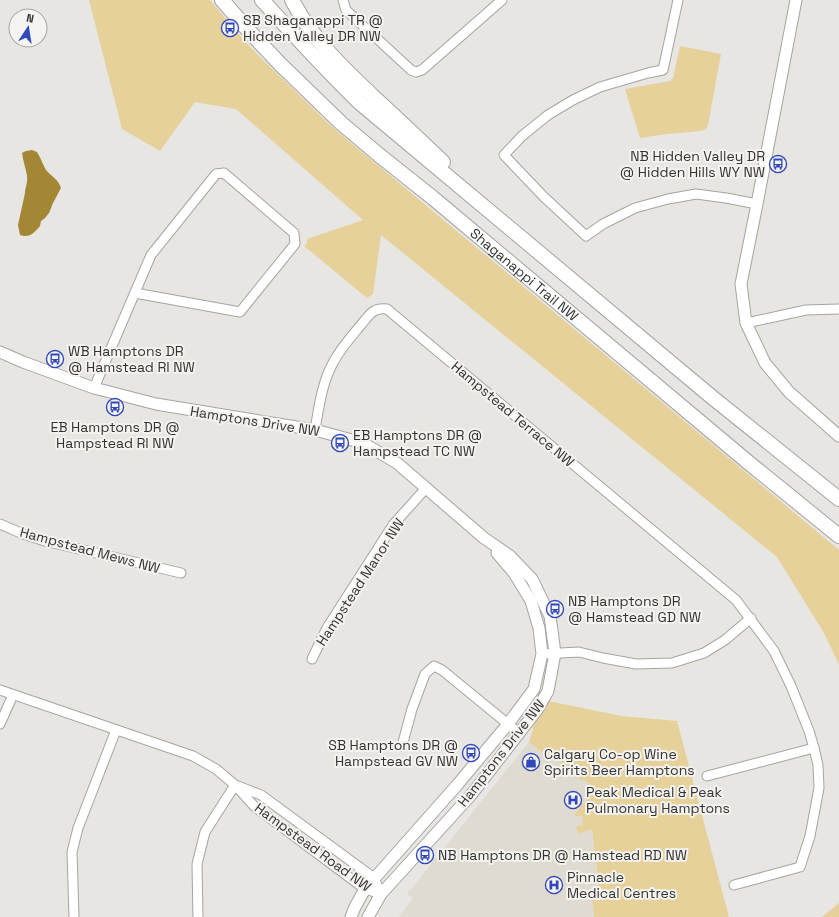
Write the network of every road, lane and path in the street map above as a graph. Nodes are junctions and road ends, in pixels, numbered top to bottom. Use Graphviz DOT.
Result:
graph roads {
  1 [pos="222,0"];
  2 [pos="262,0"];
  3 [pos="292,0"];
  4 [pos="343,0"];
  5 [pos="502,0"];
  6 [pos="678,0"];
  7 [pos="796,0"];
  8 [pos="471,196"];
  9 [pos="757,204"];
  10 [pos="135,293"];
  11 [pos="839,309"];
  12 [pos="746,323"];
  13 [pos="0,352"];
  14 [pos="94,388"];
  15 [pos="315,430"];
  16 [pos="839,436"];
  17 [pos="426,488"];
  18 [pos="839,499"];
  19 [pos="0,524"];
  20 [pos="839,536"];
  21 [pos="484,538"];
  22 [pos="180,573"];
  23 [pos="751,618"];
  24 [pos="542,654"];
  25 [pos="555,654"];
  26 [pos="312,659"];
  27 [pos="0,690"];
  28 [pos="14,695"];
  29 [pos="0,724"];
  30 [pos="508,724"];
  31 [pos="116,730"];
  32 [pos="519,733"];
  33 [pos="402,746"];
  34 [pos="814,748"];
  35 [pos="707,776"];
  36 [pos="236,785"];
  37 [pos="374,878"];
  38 [pos="734,885"];
  39 [pos="365,889"];
  40 [pos="381,894"];
  41 [pos="74,917"];
  42 [pos="198,917"];
  43 [pos="351,917"];
  44 [pos="368,917"];
  1 -- 20 [label="main road, Shaganappi Trail NW"];
  2 -- 8 [label="main road, Shaganappi Trail NW"];
  3 -- 8 [label="main road"];
  4 -- 5 [label="street"];
  6 -- 9 [label="street"];
  7 -- 9 [label="street"];
  8 -- 18 [label="main road, Shaganappi Trail NW"];
  9 -- 12 [label="street"];
  10 -- 10 [label="street"];
  10 -- 14 [label="street"];
  11 -- 12 [label="street"];
  12 -- 16 [label="street"];
  13 -- 14 [label="street, Hamptons Drive NW"];
  14 -- 15 [label="street, Hamptons Drive NW"];
  15 -- 17 [label="street, Hamptons Drive NW"];
  15 -- 23 [label="street, Hampstead Terrace NW"];
  17 -- 21 [label="street, Hamptons Drive NW"];
  17 -- 26 [label="street, Hampstead Manor NW"];
  19 -- 22 [label="street, Hampstead Mews NW"];
  21 -- 24 [label="street, Hamptons Drive NW"];
  21 -- 25 [label="street, Hamptons Drive NW"];
  23 -- 25 [label="street"];
  23 -- 34 [label="street, Hampstead Terrace NW"];
  24 -- 25 [label="street"];
  24 -- 30 [label="street, Hamptons Drive NW"];
  25 -- 32 [label="street, Hamptons Drive NW"];
  27 -- 28 [label="street, Hampstead Road NW"];
  28 -- 29 [label="street"];
  28 -- 31 [label="street, Hampstead Road NW"];
  30 -- 32 [label="street"];
  30 -- 33 [label="street"];
  30 -- 37 [label="street, Hamptons Drive NW"];
  31 -- 36 [label="street, Hampstead Road NW"];
  31 -- 41 [label="street"];
  32 -- 40 [label="street, Hamptons Drive NW"];
  34 -- 35 [label="street"];
  34 -- 38 [label="street, Hampstead Terrace NW"];
  36 -- 37 [label="street, Hampstead Road NW"];
  36 -- 39 [label="street, Hampstead Road NW"];
  36 -- 42 [label="street"];
  37 -- 39 [label="street, Hamptons Drive NW"];
  37 -- 40 [label="street, Hampstead Road NW"];
  39 -- 40 [label="street, Hampstead Road NW"];
  39 -- 43 [label="street, Hamptons Drive NW"];
  40 -- 44 [label="street, Hamptons Drive NW"];
}
